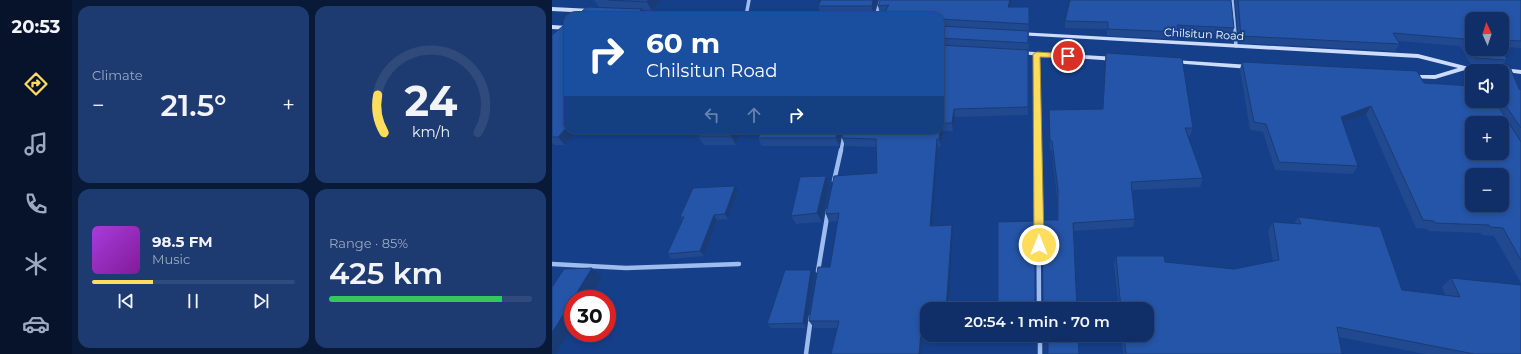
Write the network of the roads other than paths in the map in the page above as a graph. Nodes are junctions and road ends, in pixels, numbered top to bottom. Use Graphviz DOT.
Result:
graph roads {
  1 [pos="749,0"];
  2 [pos="881,0"];
  3 [pos="1232,0"];
  4 [pos="552,9"];
  5 [pos="600,11"];
  6 [pos="747,12"];
  7 [pos="877,12"];
  8 [pos="552,27"];
  9 [pos="564,28"];
  10 [pos="1014,34"];
  11 [pos="1236,46"];
  12 [pos="1007,53"];
  13 [pos="1037,54"];
  14 [pos="1124,59"];
  15 [pos="1164,62"];
  16 [pos="1260,67"];
  17 [pos="1465,68"];
  18 [pos="1509,71"];
  19 [pos="1521,72"];
  20 [pos="1403,75"];
  21 [pos="844,134"];
  22 [pos="832,190"];
  23 [pos="829,205"];
  24 [pos="552,264"];
  25 [pos="739,264"];
  26 [pos="818,275"];
  27 [pos="1039,302"];
  28 [pos="812,315"];
  29 [pos="1040,342"];
  30 [pos="806,354"];
  31 [pos="1040,354"];
  1 -- 6 [label="street"];
  2 -- 7 [label="street"];
  3 -- 11 [label="street"];
  4 -- 5 [label="main road"];
  8 -- 9 [label="main road"];
  10 -- 11 [label="main road, Chilsitun Road"];
  11 -- 17 [label="main road, Chilsitun Road"];
  12 -- 13 [label="main road"];
  13 -- 14 [label="main road"];
  13 -- 27 [label="street"];
  15 -- 16 [label="main road"];
  17 -- 20 [label="main road, Chilsitun Road"];
  18 -- 19 [label="main road, Chilsitun Road"];
  21 -- 22 [label="street"];
  23 -- 26 [label="street"];
  24 -- 25 [label="street"];
  28 -- 30 [label="street"];
  29 -- 31 [label="street"];
}
